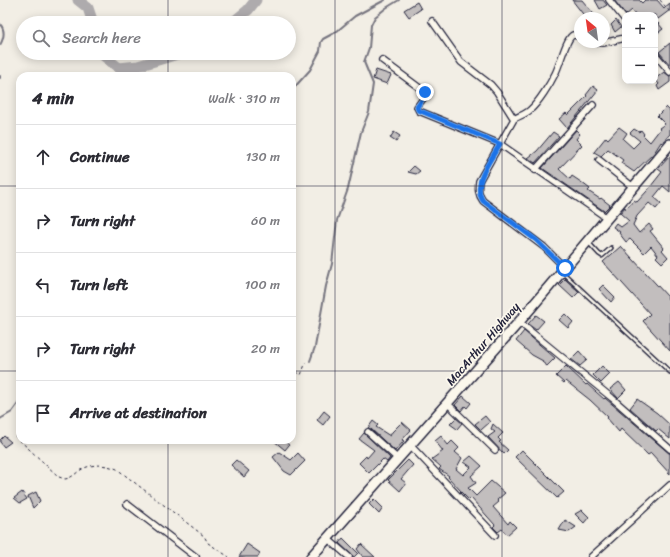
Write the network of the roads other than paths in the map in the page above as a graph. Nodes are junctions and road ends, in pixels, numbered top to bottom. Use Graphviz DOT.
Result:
graph roads {
  1 [pos="609,0"];
  2 [pos="622,16"];
  3 [pos="432,21"];
  4 [pos="574,35"];
  5 [pos="622,39"];
  6 [pos="610,41"];
  7 [pos="658,58"];
  8 [pos="382,60"];
  9 [pos="670,72"];
  10 [pos="593,105"];
  11 [pos="514,119"];
  12 [pos="500,144"];
  13 [pos="670,144"];
  14 [pos="599,160"];
  15 [pos="535,170"];
  16 [pos="633,187"];
  17 [pos="607,218"];
  18 [pos="587,241"];
  19 [pos="611,248"];
  20 [pos="563,270"];
  21 [pos="519,322"];
  22 [pos="670,372"];
  23 [pos="447,403"];
  24 [pos="368,432"];
  25 [pos="410,445"];
  26 [pos="670,449"];
  27 [pos="495,450"];
  28 [pos="398,459"];
  29 [pos="670,485"];
  30 [pos="127,504"];
  31 [pos="495,535"];
  32 [pos="328,539"];
  33 [pos="196,557"];
  34 [pos="311,557"];
  35 [pos="349,557"];
  36 [pos="591,557"];
  1 -- 2 [label="street"];
  3 -- 11 [label="street"];
  4 -- 11 [label="street"];
  5 -- 6 [label="street"];
  7 -- 9 [label="street"];
  8 -- 12 [label="street"];
  10 -- 15 [label="street"];
  11 -- 12 [label="street"];
  12 -- 15 [label="street"];
  12 -- 20 [label="street"];
  13 -- 16 [label="highway, MacArthur Highway"];
  14 -- 16 [label="street"];
  15 -- 17 [label="street"];
  16 -- 17 [label="highway, MacArthur Highway"];
  17 -- 18 [label="highway, MacArthur Highway"];
  18 -- 19 [label="lane"];
  18 -- 20 [label="highway, MacArthur Highway"];
  20 -- 21 [label="highway, MacArthur Highway"];
  20 -- 22 [label="lane"];
  21 -- 23 [label="highway, MacArthur Highway"];
  21 -- 26 [label="street"];
  23 -- 25 [label="highway, MacArthur Highway"];
  23 -- 27 [label="street"];
  24 -- 28 [label="street"];
  25 -- 28 [label="highway, MacArthur Highway"];
  25 -- 31 [label="street"];
  28 -- 32 [label="highway, MacArthur Highway"];
  29 -- 36 [label="street"];
  30 -- 33 [label="street"];
  32 -- 34 [label="highway, MacArthur Highway"];
  32 -- 35 [label="street"];
}
